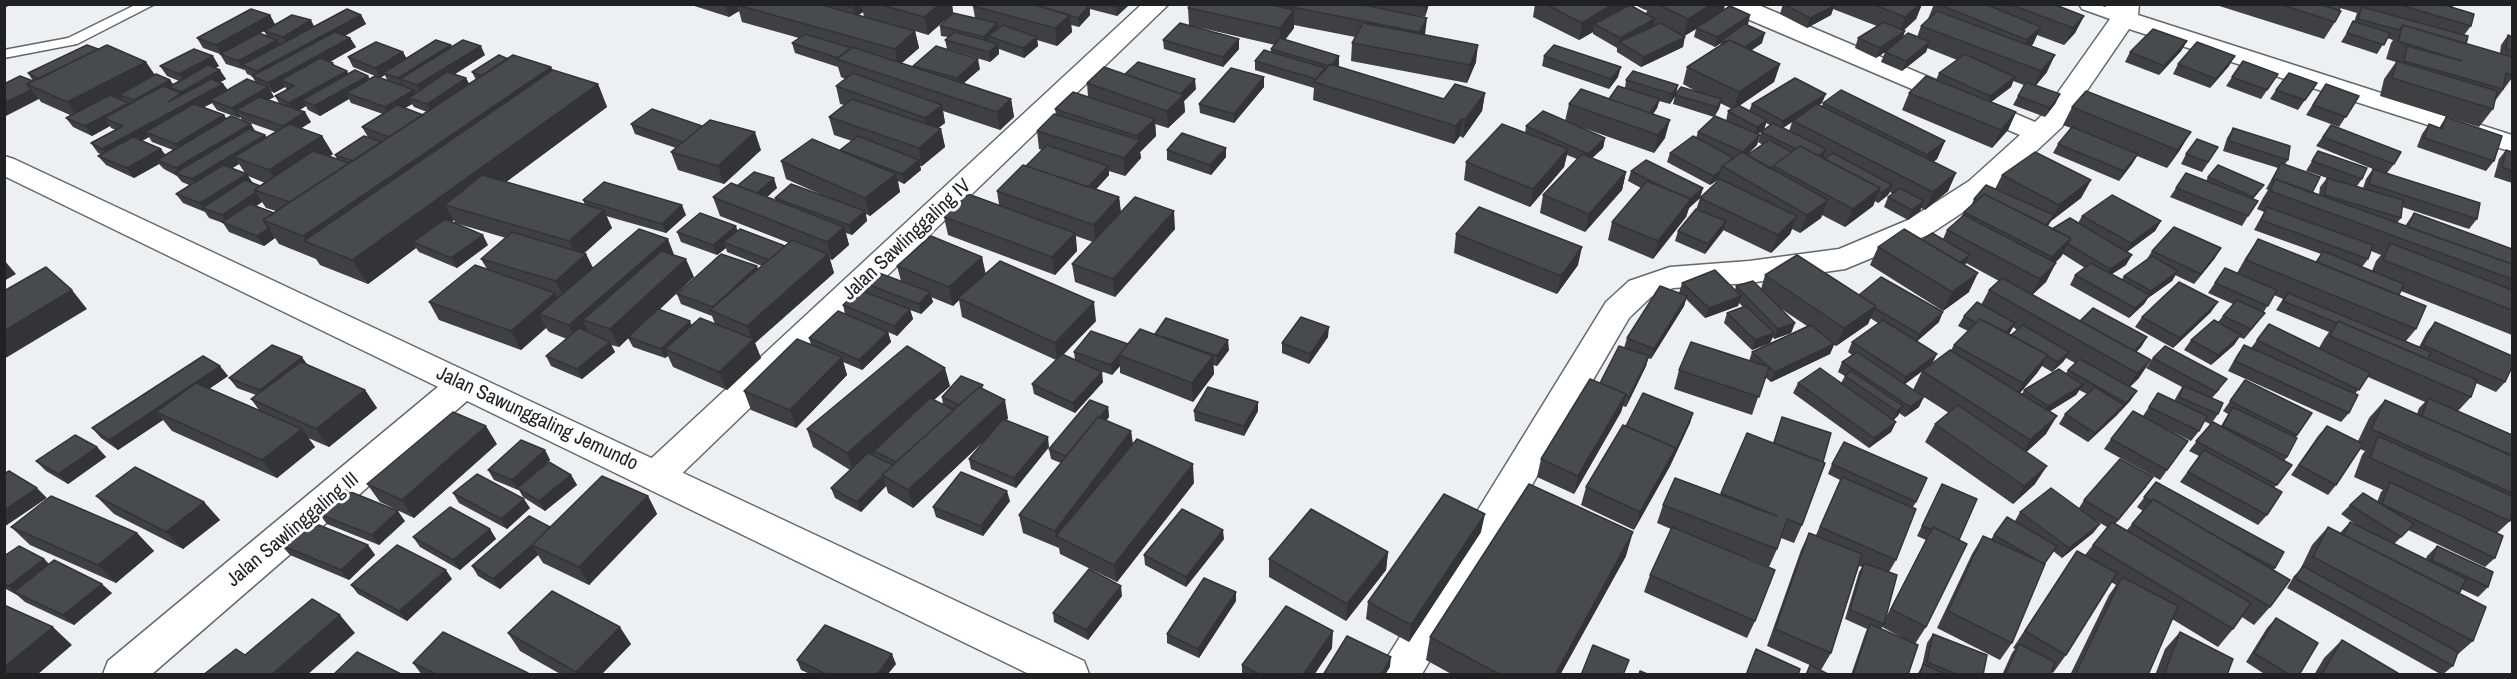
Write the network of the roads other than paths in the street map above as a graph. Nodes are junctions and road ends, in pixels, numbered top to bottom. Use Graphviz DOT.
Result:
graph roads {
  1 [pos="149,4"];
  2 [pos="1157,4"];
  3 [pos="1733,4"];
  4 [pos="2091,4"];
  5 [pos="2125,13"];
  6 [pos="72,42"];
  7 [pos="4,54"];
  8 [pos="51,63"];
  9 [pos="2040,134"];
  10 [pos="2512,144"];
  11 [pos="4,165"];
  12 [pos="463,385"];
  13 [pos="656,476"];
  14 [pos="123,675"];
  15 [pos="1069,675"];
  16 [pos="1400,675"];
  1 -- 6 [label="lane"];
  2 -- 13 [label="street, Jalan Sawlinggaling IV"];
  3 -- 9 [label="street"];
  4 -- 5 [label="street"];
  5 -- 9 [label="street"];
  5 -- 10 [label="street"];
  6 -- 7 [label="lane"];
  6 -- 8 [label="lane"];
  9 -- 16 [label="street"];
  11 -- 12 [label="street, Jalan Sawunggaling Jemundo"];
  12 -- 13 [label="street, Jalan Sawunggaling Jemundo"];
  12 -- 14 [label="street, Jalan Sawlinggaling III"];
  13 -- 15 [label="street, Jalan Sawunggaling Jemundo"];
}
